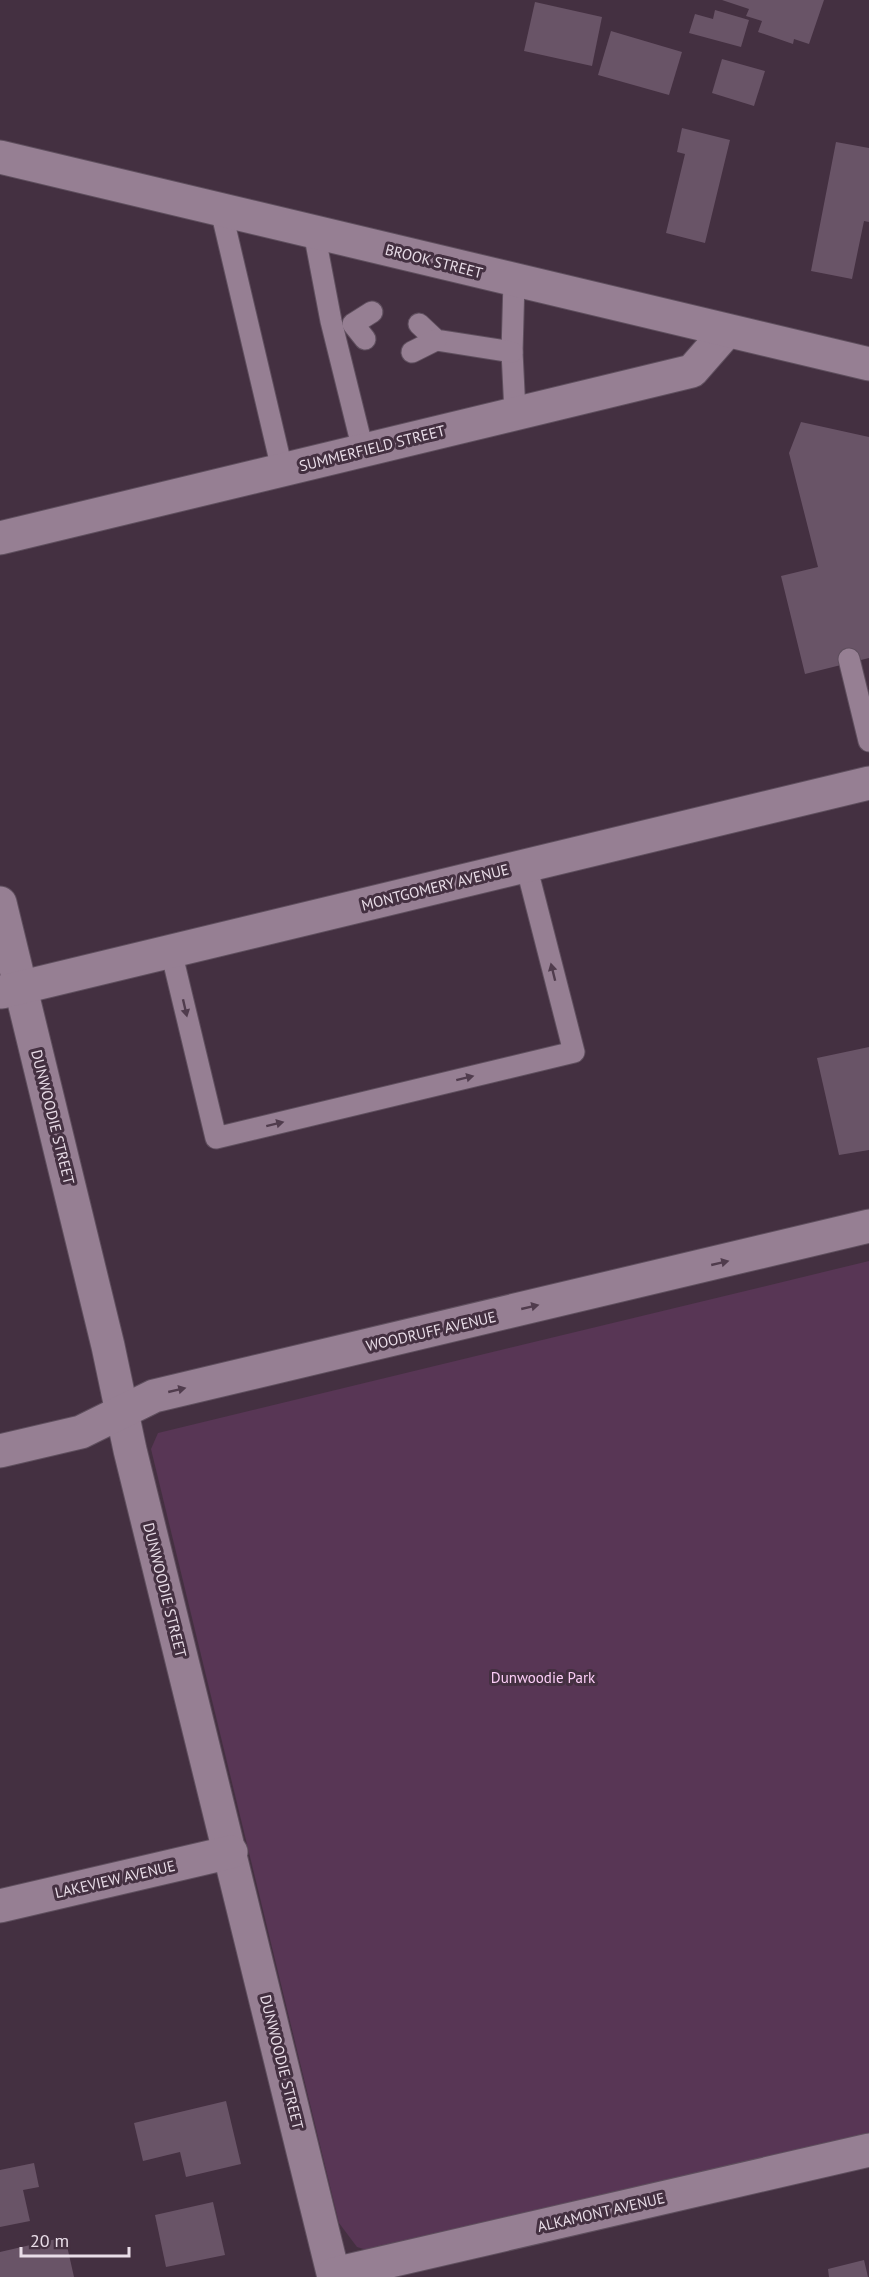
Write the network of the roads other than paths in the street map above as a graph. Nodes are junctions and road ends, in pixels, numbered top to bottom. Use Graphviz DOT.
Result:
graph roads {
  1 [pos="0,157"];
  2 [pos="221,210"];
  3 [pos="314,232"];
  4 [pos="514,281"];
  5 [pos="372,312"];
  6 [pos="332,321"];
  7 [pos="419,324"];
  8 [pos="728,331"];
  9 [pos="436,340"];
  10 [pos="412,352"];
  11 [pos="513,352"];
  12 [pos="869,364"];
  13 [pos="515,412"];
  14 [pos="363,450"];
  15 [pos="282,470"];
  16 [pos="0,538"];
  17 [pos="849,659"];
  18 [pos="869,741"];
  19 [pos="869,783"];
  20 [pos="526,865"];
  21 [pos="0,903"];
  22 [pos="171,951"];
  23 [pos="11,989"];
  24 [pos="869,1226"];
  25 [pos="122,1411"];
  26 [pos="0,1451"];
  27 [pos="231,1852"];
  28 [pos="0,1906"];
  29 [pos="869,2150"];
  30 [pos="334,2276"];
  1 -- 2 [label="street, BROOK STREET"];
  2 -- 3 [label="street, BROOK STREET"];
  2 -- 15 [label="lane"];
  3 -- 4 [label="street, BROOK STREET"];
  3 -- 6 [label="lane"];
  4 -- 8 [label="street, BROOK STREET"];
  4 -- 11 [label="lane"];
  5 -- 6 [label="lane"];
  6 -- 14 [label="lane"];
  7 -- 9 [label="lane"];
  8 -- 12 [label="street, BROOK STREET"];
  8 -- 13 [label="street, SUMMERFIELD STREET"];
  9 -- 10 [label="lane"];
  9 -- 11 [label="lane"];
  11 -- 13 [label="lane"];
  13 -- 14 [label="street, SUMMERFIELD STREET"];
  14 -- 15 [label="street, SUMMERFIELD STREET"];
  15 -- 16 [label="street, SUMMERFIELD STREET"];
  17 -- 18 [label="lane"];
  19 -- 20 [label="street, MONTGOMERY AVENUE"];
  20 -- 22 [label="street, MONTGOMERY AVENUE"];
  22 -- 20 [label="lane, one-way"];
  21 -- 23 [label="street, DUNWOODIE STREET"];
  22 -- 23 [label="street, MONTGOMERY AVENUE"];
  23 -- 25 [label="street, DUNWOODIE STREET"];
  25 -- 24 [label="street, WOODRUFF AVENUE, one-way"];
  25 -- 26 [label="street, WOODRUFF AVENUE"];
  25 -- 27 [label="street, DUNWOODIE STREET"];
  27 -- 28 [label="street, LAKEVIEW AVENUE"];
  27 -- 30 [label="street, DUNWOODIE STREET"];
  29 -- 30 [label="street, ALKAMONT AVENUE"];
}
